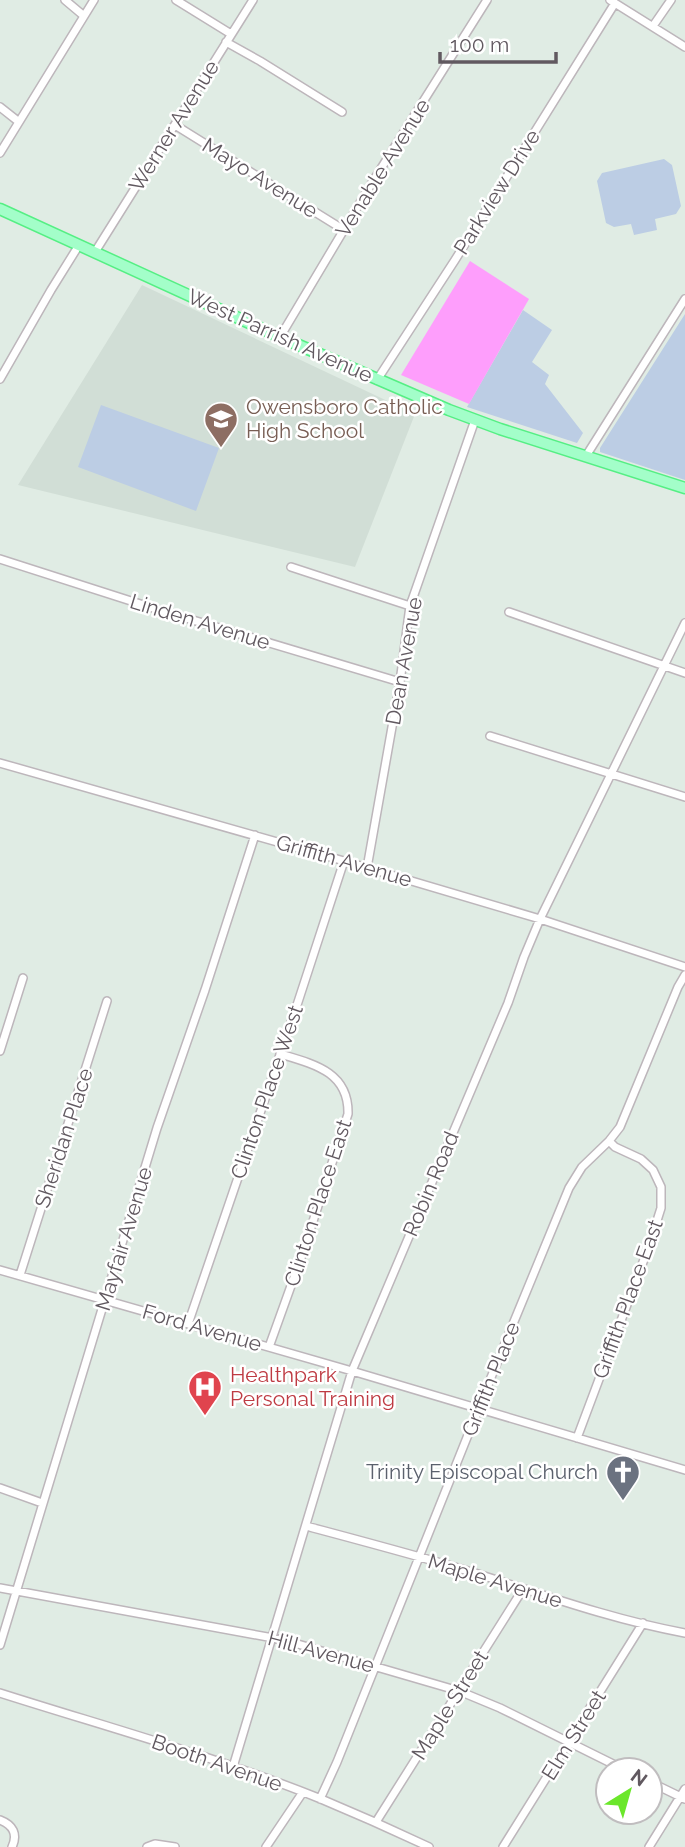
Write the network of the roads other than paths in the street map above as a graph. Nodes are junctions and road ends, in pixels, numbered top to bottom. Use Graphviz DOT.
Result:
graph roads {
  1 [pos="65,0"];
  2 [pos="94,0"];
  3 [pos="176,0"];
  4 [pos="253,0"];
  5 [pos="487,0"];
  6 [pos="671,0"];
  7 [pos="612,2"];
  8 [pos="84,16"];
  9 [pos="653,26"];
  10 [pos="231,34"];
  11 [pos="226,43"];
  12 [pos="685,47"];
  13 [pos="0,107"];
  14 [pos="342,112"];
  15 [pos="19,122"];
  16 [pos="175,125"];
  17 [pos="1,151"];
  18 [pos="0,209"];
  19 [pos="344,230"];
  20 [pos="79,245"];
  21 [pos="95,252"];
  22 [pos="685,299"];
  23 [pos="280,337"];
  24 [pos="1,376"];
  25 [pos="377,380"];
  26 [pos="475,420"];
  27 [pos="586,456"];
  28 [pos="685,488"];
  29 [pos="0,559"];
  30 [pos="290,567"];
  31 [pos="410,606"];
  32 [pos="509,612"];
  33 [pos="685,623"];
  34 [pos="664,666"];
  35 [pos="685,673"];
  36 [pos="400,682"];
  37 [pos="490,736"];
  38 [pos="0,763"];
  39 [pos="612,774"];
  40 [pos="685,797"];
  41 [pos="255,835"];
  42 [pos="344,861"];
  43 [pos="367,868"];
  44 [pos="540,919"];
  45 [pos="685,967"];
  46 [pos="685,975"];
  47 [pos="23,978"];
  48 [pos="107,1001"];
  49 [pos="0,1051"];
  50 [pos="280,1054"];
  51 [pos="609,1141"];
  52 [pos="0,1270"];
  53 [pos="20,1275"];
  54 [pos="105,1300"];
  55 [pos="188,1324"];
  56 [pos="269,1347"];
  57 [pos="352,1371"];
  58 [pos="479,1409"];
  59 [pos="577,1437"];
  60 [pos="685,1470"];
  61 [pos="0,1488"];
  62 [pos="42,1503"];
  63 [pos="306,1526"];
  64 [pos="420,1557"];
  65 [pos="0,1588"];
  66 [pos="523,1589"];
  67 [pos="16,1592"];
  68 [pos="643,1623"];
  69 [pos="685,1633"];
  70 [pos="273,1638"];
  71 [pos="0,1645"];
  72 [pos="375,1667"];
  73 [pos="459,1691"];
  74 [pos="0,1693"];
  75 [pos="569,1742"];
  76 [pos="597,1756"];
  77 [pos="233,1767"];
  78 [pos="664,1789"];
  79 [pos="685,1789"];
  80 [pos="303,1792"];
  81 [pos="682,1798"];
  82 [pos="320,1799"];
  83 [pos="0,1819"];
  84 [pos="376,1822"];
  85 [pos="12,1847"];
  86 [pos="147,1847"];
  87 [pos="174,1847"];
  88 [pos="266,1847"];
  89 [pos="429,1847"];
  90 [pos="503,1847"];
  91 [pos="649,1847"];
  1 -- 8 [label="street"];
  2 -- 8 [label="street"];
  3 -- 10 [label="street"];
  4 -- 10 [label="street, Werner Avenue"];
  5 -- 19 [label="street, Venable Avenue"];
  6 -- 9 [label="street"];
  7 -- 9 [label="street"];
  7 -- 25 [label="street, Parkview Drive"];
  8 -- 15 [label="street"];
  9 -- 12 [label="street"];
  10 -- 11 [label="street, Werner Avenue"];
  11 -- 14 [label="street"];
  11 -- 16 [label="street, Werner Avenue"];
  13 -- 15 [label="street"];
  15 -- 17 [label="street"];
  16 -- 19 [label="street, Mayo Avenue"];
  16 -- 21 [label="street, Werner Avenue"];
  18 -- 20 [label="main road, West Parrish Avenue"];
  19 -- 23 [label="street, Venable Avenue"];
  20 -- 21 [label="main road, West Parrish Avenue"];
  20 -- 24 [label="street"];
  21 -- 23 [label="main road, West Parrish Avenue"];
  22 -- 27 [label="street"];
  23 -- 25 [label="main road, West Parrish Avenue"];
  25 -- 26 [label="main road, West Parrish Avenue"];
  26 -- 27 [label="main road, West Parrish Avenue"];
  26 -- 31 [label="street, Dean Avenue"];
  27 -- 28 [label="main road, West Parrish Avenue"];
  29 -- 36 [label="street, Linden Avenue"];
  30 -- 31 [label="street"];
  31 -- 36 [label="street, Dean Avenue"];
  32 -- 34 [label="street"];
  33 -- 34 [label="street, Robin Road"];
  34 -- 35 [label="street"];
  34 -- 39 [label="street, Robin Road"];
  36 -- 43 [label="street, Dean Avenue"];
  37 -- 39 [label="street"];
  38 -- 41 [label="street, Griffith Avenue"];
  39 -- 40 [label="street"];
  39 -- 44 [label="street, Robin Road"];
  41 -- 42 [label="street, Griffith Avenue"];
  41 -- 54 [label="street, Mayfair Avenue"];
  42 -- 43 [label="street, Griffith Avenue"];
  42 -- 50 [label="street, Clinton Place West"];
  43 -- 44 [label="street, Griffith Avenue"];
  44 -- 45 [label="street, Griffith Avenue"];
  44 -- 57 [label="street, Robin Road"];
  46 -- 51 [label="street, Griffith Place"];
  47 -- 49 [label="street"];
  48 -- 53 [label="street, Sheridan Place"];
  50 -- 55 [label="street, Clinton Place West"];
  50 -- 56 [label="street, Clinton Place East"];
  51 -- 58 [label="street, Griffith Place"];
  51 -- 59 [label="street, Griffith Place East"];
  52 -- 53 [label="street, Ford Avenue"];
  53 -- 54 [label="street, Ford Avenue"];
  54 -- 55 [label="street, Ford Avenue"];
  54 -- 62 [label="street, Mayfair Avenue"];
  55 -- 56 [label="street, Ford Avenue"];
  56 -- 57 [label="street, Ford Avenue"];
  57 -- 58 [label="street, Ford Avenue"];
  57 -- 63 [label="street, Robin Road"];
  58 -- 59 [label="street, Ford Avenue"];
  58 -- 64 [label="street, Griffith Place"];
  59 -- 60 [label="street, Ford Avenue"];
  61 -- 62 [label="street"];
  62 -- 67 [label="street, Mayfair Avenue"];
  63 -- 64 [label="street, Maple Avenue"];
  63 -- 70 [label="street, Robin Road"];
  64 -- 66 [label="street, Maple Avenue"];
  64 -- 72 [label="street, Griffith Place"];
  65 -- 67 [label="street, Hill Avenue"];
  66 -- 68 [label="street, Maple Avenue"];
  66 -- 73 [label="street, Maple Street"];
  67 -- 70 [label="street, Hill Avenue"];
  67 -- 71 [label="street, Mayfair Avenue"];
  68 -- 69 [label="street, Maple Avenue"];
  68 -- 75 [label="street, Elm Street"];
  70 -- 72 [label="street, Hill Avenue"];
  70 -- 77 [label="street, Robin Road"];
  72 -- 73 [label="street, Hill Avenue"];
  72 -- 82 [label="street, Griffith Place"];
  73 -- 75 [label="street, Hill Avenue"];
  73 -- 84 [label="street, Maple Street"];
  74 -- 77 [label="street, Booth Avenue"];
  75 -- 76 [label="street, Hill Avenue"];
  75 -- 90 [label="street, Elm Street"];
  77 -- 80 [label="street, Booth Avenue"];
  78 -- 81 [label="street"];
  79 -- 81 [label="street"];
  80 -- 82 [label="street, Booth Avenue"];
  80 -- 88 [label="street"];
  81 -- 91 [label="street"];
  82 -- 84 [label="street, Booth Avenue"];
  83 -- 85 [label="street"];
  84 -- 89 [label="street, Booth Avenue"];
  86 -- 87 [label="street"];
}
